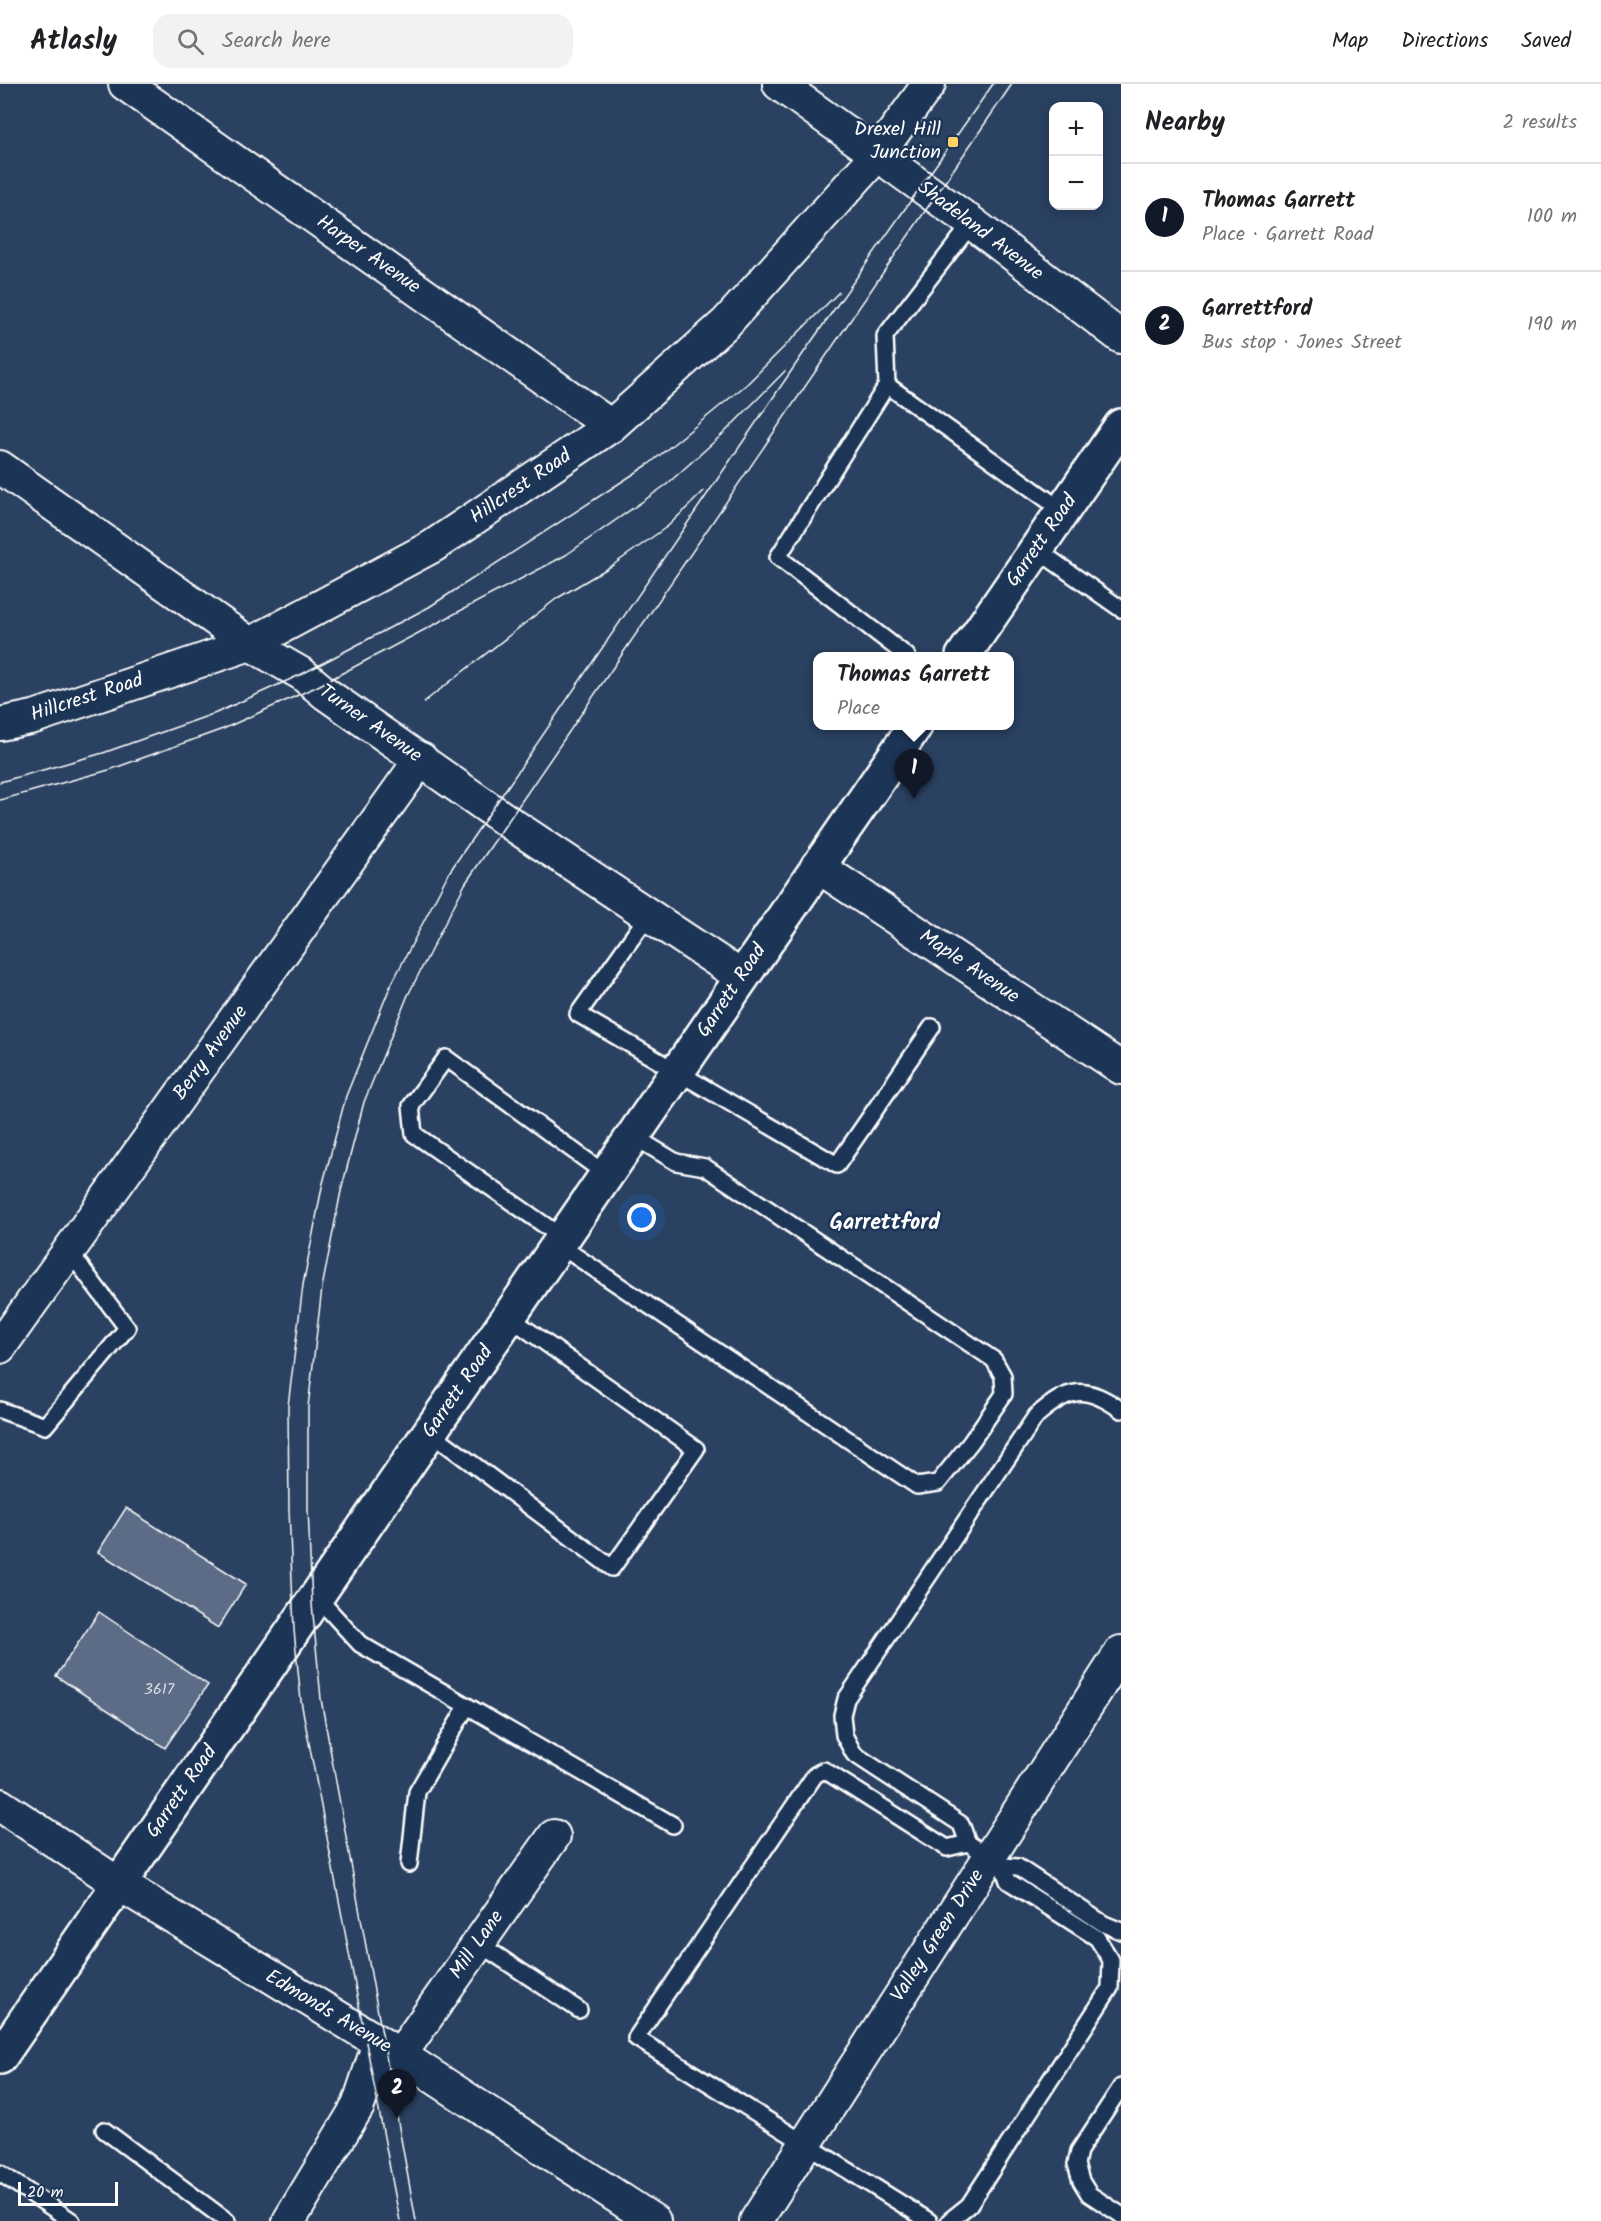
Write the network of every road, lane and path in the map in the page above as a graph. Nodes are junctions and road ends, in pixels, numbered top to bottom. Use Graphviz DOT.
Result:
graph roads {
  1 [pos="125,84"];
  2 [pos="779,84"];
  3 [pos="929,84"];
  4 [pos="877,155"];
  5 [pos="972,223"];
  6 [pos="1121,337"];
  7 [pos="887,385"];
  8 [pos="611,426"];
  9 [pos="1121,426"];
  10 [pos="0,467"];
  11 [pos="1063,511"];
  12 [pos="1036,549"];
  13 [pos="1121,609"];
  14 [pos="250,644"];
  15 [pos="901,652"];
  16 [pos="966,652"];
  17 [pos="0,724"];
  18 [pos="912,730"];
  19 [pos="421,759"];
  20 [pos="817,866"];
  21 [pos="649,914"];
  22 [pos="742,977"];
  23 [pos="932,1027"];
  24 [pos="1121,1068"];
  25 [pos="676,1072"];
  26 [pos="633,1136"];
  27 [pos="607,1175"];
  28 [pos="561,1241"];
  29 [pos="69,1251"];
  30 [pos="509,1317"];
  31 [pos="0,1347"];
  32 [pos="0,1410"];
  33 [pos="1121,1410"];
  34 [pos="430,1432"];
  35 [pos="317,1597"];
  36 [pos="1121,1652"];
  37 [pos="467,1706"];
  38 [pos="0,1805"];
  39 [pos="673,1825"];
  40 [pos="554,1836"];
  41 [pos="987,1855"];
  42 [pos="409,1864"];
  43 [pos="119,1884"];
  44 [pos="1121,1931"];
  45 [pos="478,1943"];
  46 [pos="579,2010"];
  47 [pos="389,2049"];
  48 [pos="0,2057"];
  49 [pos="1121,2087"];
  50 [pos="104,2130"];
  51 [pos="805,2144"];
  52 [pos="0,2173"];
  53 [pos="1121,2215"];
  54 [pos="72,2221"];
  55 [pos="227,2221"];
  56 [pos="289,2221"];
  57 [pos="654,2221"];
  58 [pos="756,2221"];
  59 [pos="929,2221"];
  60 [pos="949,2221"];
  1 -- 8 [label="street, Harper Avenue"];
  2 -- 4 [label="street, Shadeland Avenue"];
  3 -- 4 [label="street, Hillcrest Road"];
  4 -- 5 [label="street, Shadeland Avenue"];
  4 -- 8 [label="street, Hillcrest Road"];
  5 -- 6 [label="street, Shadeland Avenue"];
  5 -- 7 [label="lane"];
  7 -- 11 [label="lane"];
  7 -- 15 [label="lane"];
  8 -- 14 [label="street, Hillcrest Road"];
  9 -- 11 [label="main road, Garrett Road"];
  10 -- 14 [label="street, Turner Avenue"];
  11 -- 12 [label="main road, Garrett Road"];
  12 -- 13 [label="lane"];
  12 -- 16 [label="main road, Garrett Road"];
  14 -- 17 [label="street, Hillcrest Road"];
  14 -- 19 [label="street, Turner Avenue"];
  18 -- 20 [label="main road, Garrett Road"];
  19 -- 21 [label="street, Turner Avenue"];
  19 -- 29 [label="street, Berry Avenue"];
  20 -- 22 [label="main road, Garrett Road"];
  20 -- 24 [label="street, Maple Avenue"];
  21 -- 22 [label="street, Turner Avenue"];
  21 -- 25 [label="lane"];
  22 -- 25 [label="main road, Garrett Road"];
  23 -- 25 [label="lane"];
  25 -- 26 [label="main road, Garrett Road"];
  26 -- 27 [label="main road, Garrett Road"];
  26 -- 28 [label="lane"];
  27 -- 28 [label="main road, Garrett Road"];
  27 -- 28 [label="lane"];
  28 -- 30 [label="main road, Garrett Road"];
  29 -- 31 [label="street, Berry Avenue"];
  29 -- 32 [label="lane"];
  30 -- 34 [label="main road, Garrett Road"];
  30 -- 34 [label="lane"];
  33 -- 41 [label="lane"];
  34 -- 35 [label="main road, Garrett Road"];
  35 -- 37 [label="lane"];
  35 -- 43 [label="main road, Garrett Road"];
  36 -- 41 [label="street, Valley Green Drive"];
  37 -- 39 [label="lane"];
  37 -- 42 [label="lane"];
  38 -- 43 [label="street, Edmonds Avenue"];
  40 -- 45 [label="street, Mill Lane"];
  41 -- 44 [label="lane"];
  41 -- 51 [label="street, Valley Green Drive"];
  41 -- 51 [label="lane"];
  41 -- 60 [label="lane"];
  43 -- 47 [label="street, Edmonds Avenue"];
  43 -- 48 [label="main road, Garrett Road"];
  45 -- 46 [label="lane"];
  45 -- 47 [label="street, Mill Lane"];
  47 -- 56 [label="street, Mill Lane"];
  47 -- 57 [label="street, Edmonds Avenue"];
  49 -- 53 [label="lane"];
  50 -- 55 [label="lane"];
  51 -- 58 [label="street, Valley Green Drive"];
  51 -- 59 [label="lane"];
  52 -- 54 [label="lane"];
}
